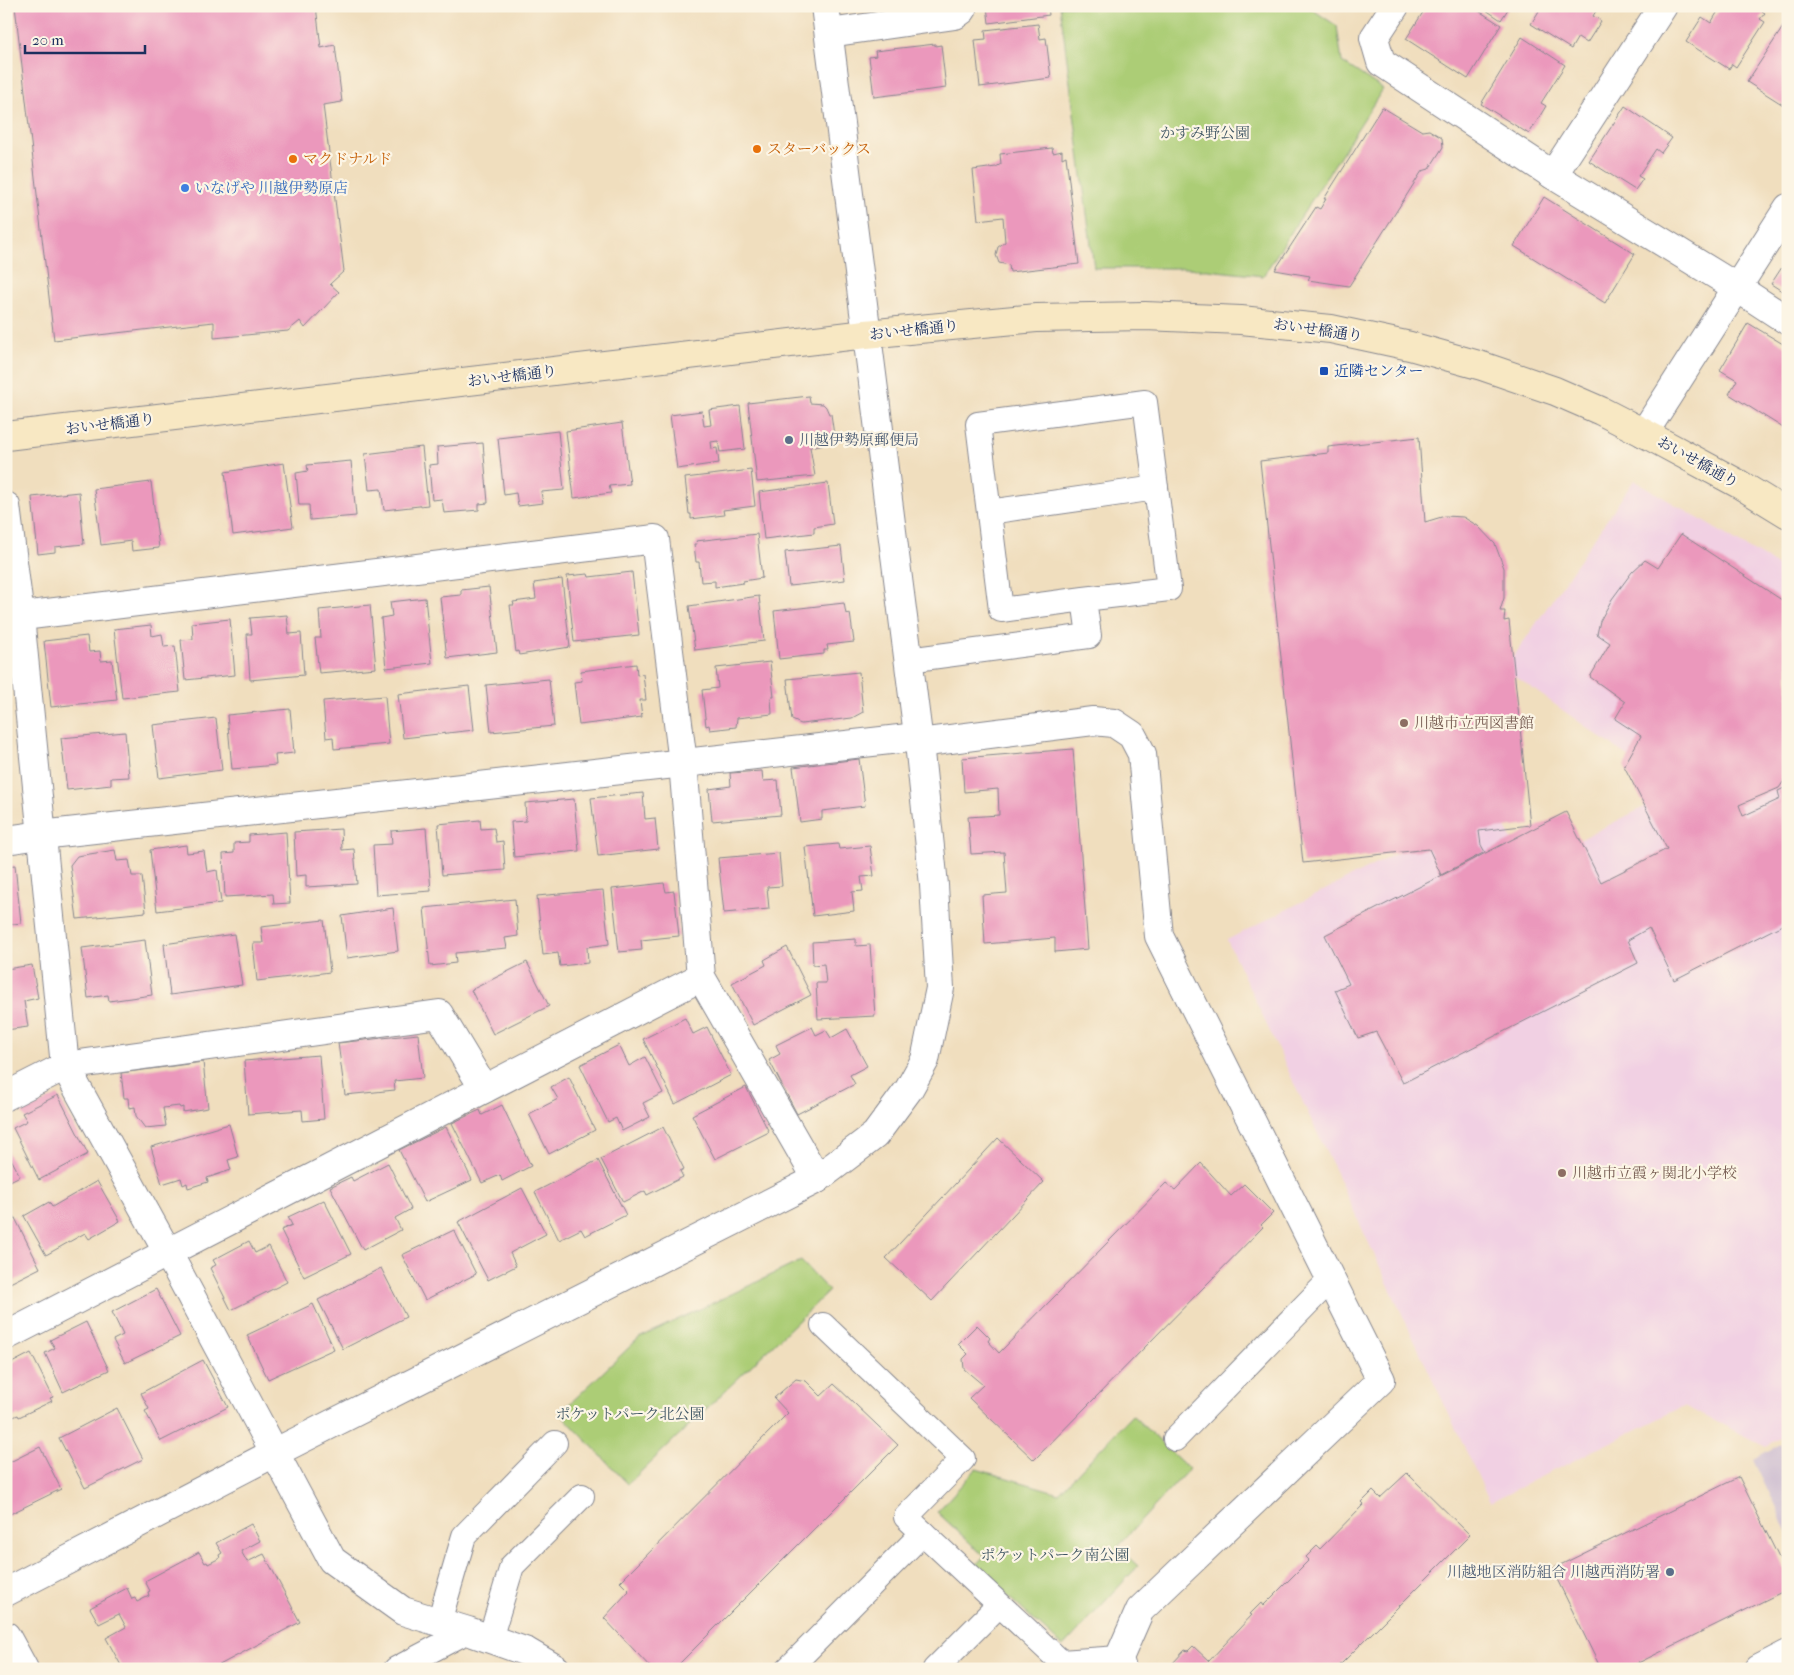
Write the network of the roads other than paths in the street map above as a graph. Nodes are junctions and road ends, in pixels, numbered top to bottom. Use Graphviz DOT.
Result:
graph roads {
  1 [pos="825,6"];
  2 [pos="962,6"];
  3 [pos="1395,6"];
  4 [pos="1663,6"];
  5 [pos="829,33"];
  6 [pos="1553,175"];
  7 [pos="1788,208"];
  8 [pos="1736,287"];
  9 [pos="1788,321"];
  10 [pos="866,334"];
  11 [pos="1644,433"];
  12 [pos="6,436"];
  13 [pos="1156,488"];
  14 [pos="6,506"];
  15 [pos="989,512"];
  16 [pos="1788,514"];
  17 [pos="1084,599"];
  18 [pos="13,617"];
  19 [pos="908,660"];
  20 [pos="918,740"];
  21 [pos="683,763"];
  22 [pos="41,835"];
  23 [pos="6,840"];
  24 [pos="700,977"];
  25 [pos="65,1066"];
  26 [pos="484,1089"];
  27 [pos="6,1096"];
  28 [pos="817,1179"];
  29 [pos="168,1253"];
  30 [pos="1331,1279"];
  31 [pos="822,1325"];
  32 [pos="6,1336"];
  33 [pos="1175,1439"];
  34 [pos="555,1443"];
  35 [pos="274,1453"];
  36 [pos="582,1496"];
  37 [pos="923,1533"];
  38 [pos="6,1592"];
  39 [pos="999,1605"];
  40 [pos="439,1622"];
  41 [pos="479,1635"];
  42 [pos="6,1636"];
  43 [pos="1788,1654"];
  44 [pos="1121,1663"];
  45 [pos="24,1669"];
  46 [pos="396,1669"];
  47 [pos="556,1669"];
  48 [pos="788,1669"];
  49 [pos="935,1669"];
  50 [pos="1759,1669"];
  1 -- 5 [label="street"];
  2 -- 5 [label="street"];
  3 -- 6 [label="street"];
  4 -- 6 [label="street"];
  5 -- 10 [label="street"];
  6 -- 8 [label="street"];
  7 -- 8 [label="street"];
  8 -- 9 [label="street"];
  8 -- 11 [label="street"];
  10 -- 11 [label="street, おいせ橋通り"];
  10 -- 12 [label="street, おいせ橋通り"];
  10 -- 19 [label="street"];
  11 -- 16 [label="street, おいせ橋通り"];
  13 -- 15 [label="lane"];
  13 -- 15 [label="lane"];
  13 -- 17 [label="lane"];
  14 -- 18 [label="street"];
  15 -- 17 [label="lane"];
  17 -- 19 [label="lane"];
  18 -- 21 [label="street"];
  18 -- 22 [label="street"];
  19 -- 20 [label="street"];
  20 -- 21 [label="street"];
  20 -- 28 [label="street"];
  20 -- 30 [label="street"];
  21 -- 22 [label="street"];
  21 -- 24 [label="street"];
  22 -- 23 [label="street"];
  22 -- 25 [label="street"];
  24 -- 26 [label="street"];
  24 -- 28 [label="street"];
  25 -- 26 [label="street"];
  25 -- 27 [label="street"];
  25 -- 29 [label="street"];
  26 -- 29 [label="street"];
  28 -- 35 [label="street"];
  29 -- 32 [label="street"];
  29 -- 35 [label="street"];
  30 -- 33 [label="lane"];
  30 -- 44 [label="street"];
  31 -- 37 [label="lane"];
  34 -- 40 [label="lane"];
  35 -- 38 [label="street"];
  35 -- 40 [label="street"];
  36 -- 41 [label="lane"];
  37 -- 39 [label="lane"];
  37 -- 48 [label="lane"];
  39 -- 44 [label="lane"];
  39 -- 49 [label="lane"];
  40 -- 41 [label="street"];
  41 -- 46 [label="lane"];
  41 -- 47 [label="street"];
  42 -- 45 [label="street"];
  43 -- 50 [label="street"];
}
